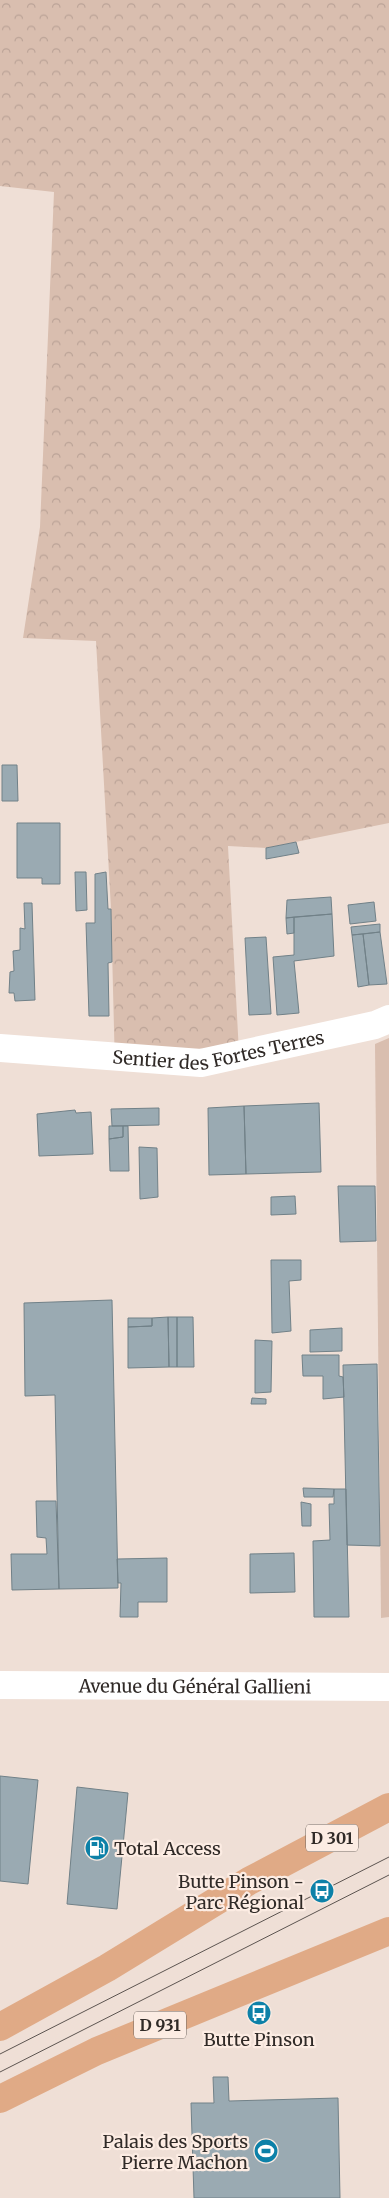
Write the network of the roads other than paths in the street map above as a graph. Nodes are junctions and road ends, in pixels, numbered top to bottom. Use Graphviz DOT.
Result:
graph roads {
  1 [pos="389,1018"];
  2 [pos="0,1048"];
  3 [pos="0,1685"];
  4 [pos="389,1687"];
  5 [pos="389,1807"];
  6 [pos="389,1931"];
  7 [pos="0,2027"];
  8 [pos="0,2099"];
  1 -- 2 [label="street, Sentier des Fortes Terres"];
  3 -- 4 [label="street, Avenue du Général Gallieni"];
  5 -- 7 [label="main road, D 301"];
  6 -- 8 [label="main road, D 931"];
}
